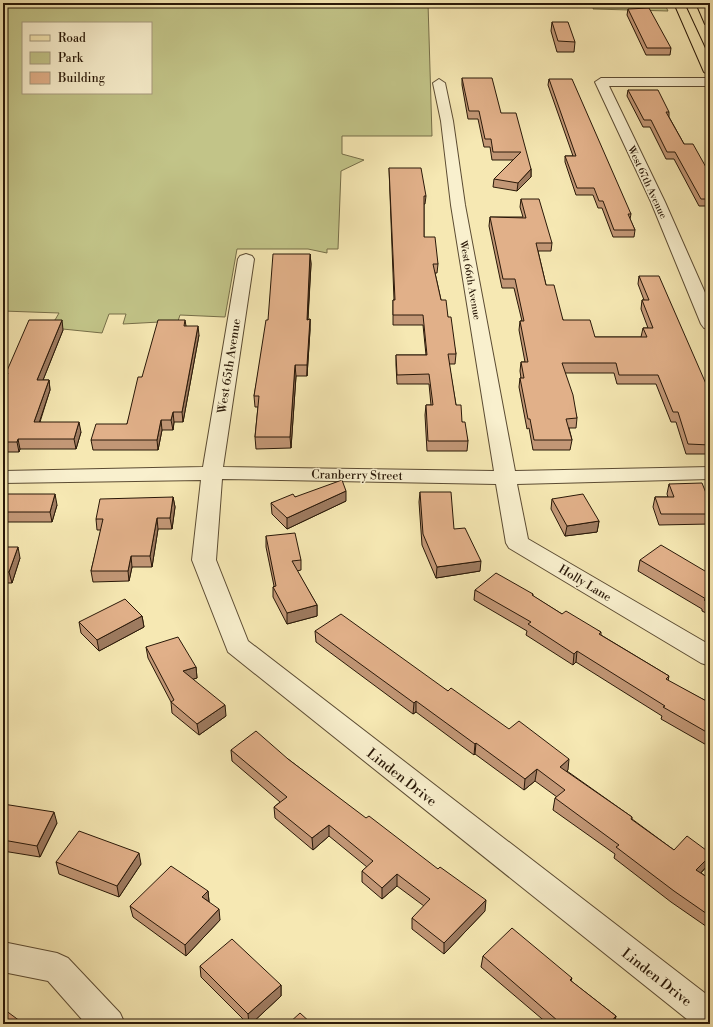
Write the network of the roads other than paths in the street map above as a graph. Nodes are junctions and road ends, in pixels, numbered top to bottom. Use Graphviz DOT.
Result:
graph roads {
  1 [pos="679,3"];
  2 [pos="701,3"];
  3 [pos="710,24"];
  4 [pos="710,72"];
  5 [pos="710,82"];
  6 [pos="439,83"];
  7 [pos="246,259"];
  8 [pos="710,324"];
  9 [pos="212,473"];
  10 [pos="710,473"];
  11 [pos="3,477"];
  12 [pos="506,478"];
  13 [pos="710,657"];
  14 [pos="3,957"];
  15 [pos="710,1018"];
  16 [pos="108,1024"];
  1 -- 4 [label="main road"];
  2 -- 3 [label="main road"];
  5 -- 8 [label="street, West 67th Avenue"];
  6 -- 12 [label="street, West 66th Avenue"];
  7 -- 9 [label="street, West 65th Avenue"];
  9 -- 11 [label="street, Cranberry Street"];
  9 -- 12 [label="street, Cranberry Street"];
  9 -- 15 [label="street, Linden Drive"];
  10 -- 12 [label="street, Cranberry Street"];
  12 -- 13 [label="street, Holly Lane"];
  14 -- 16 [label="street"];
}
